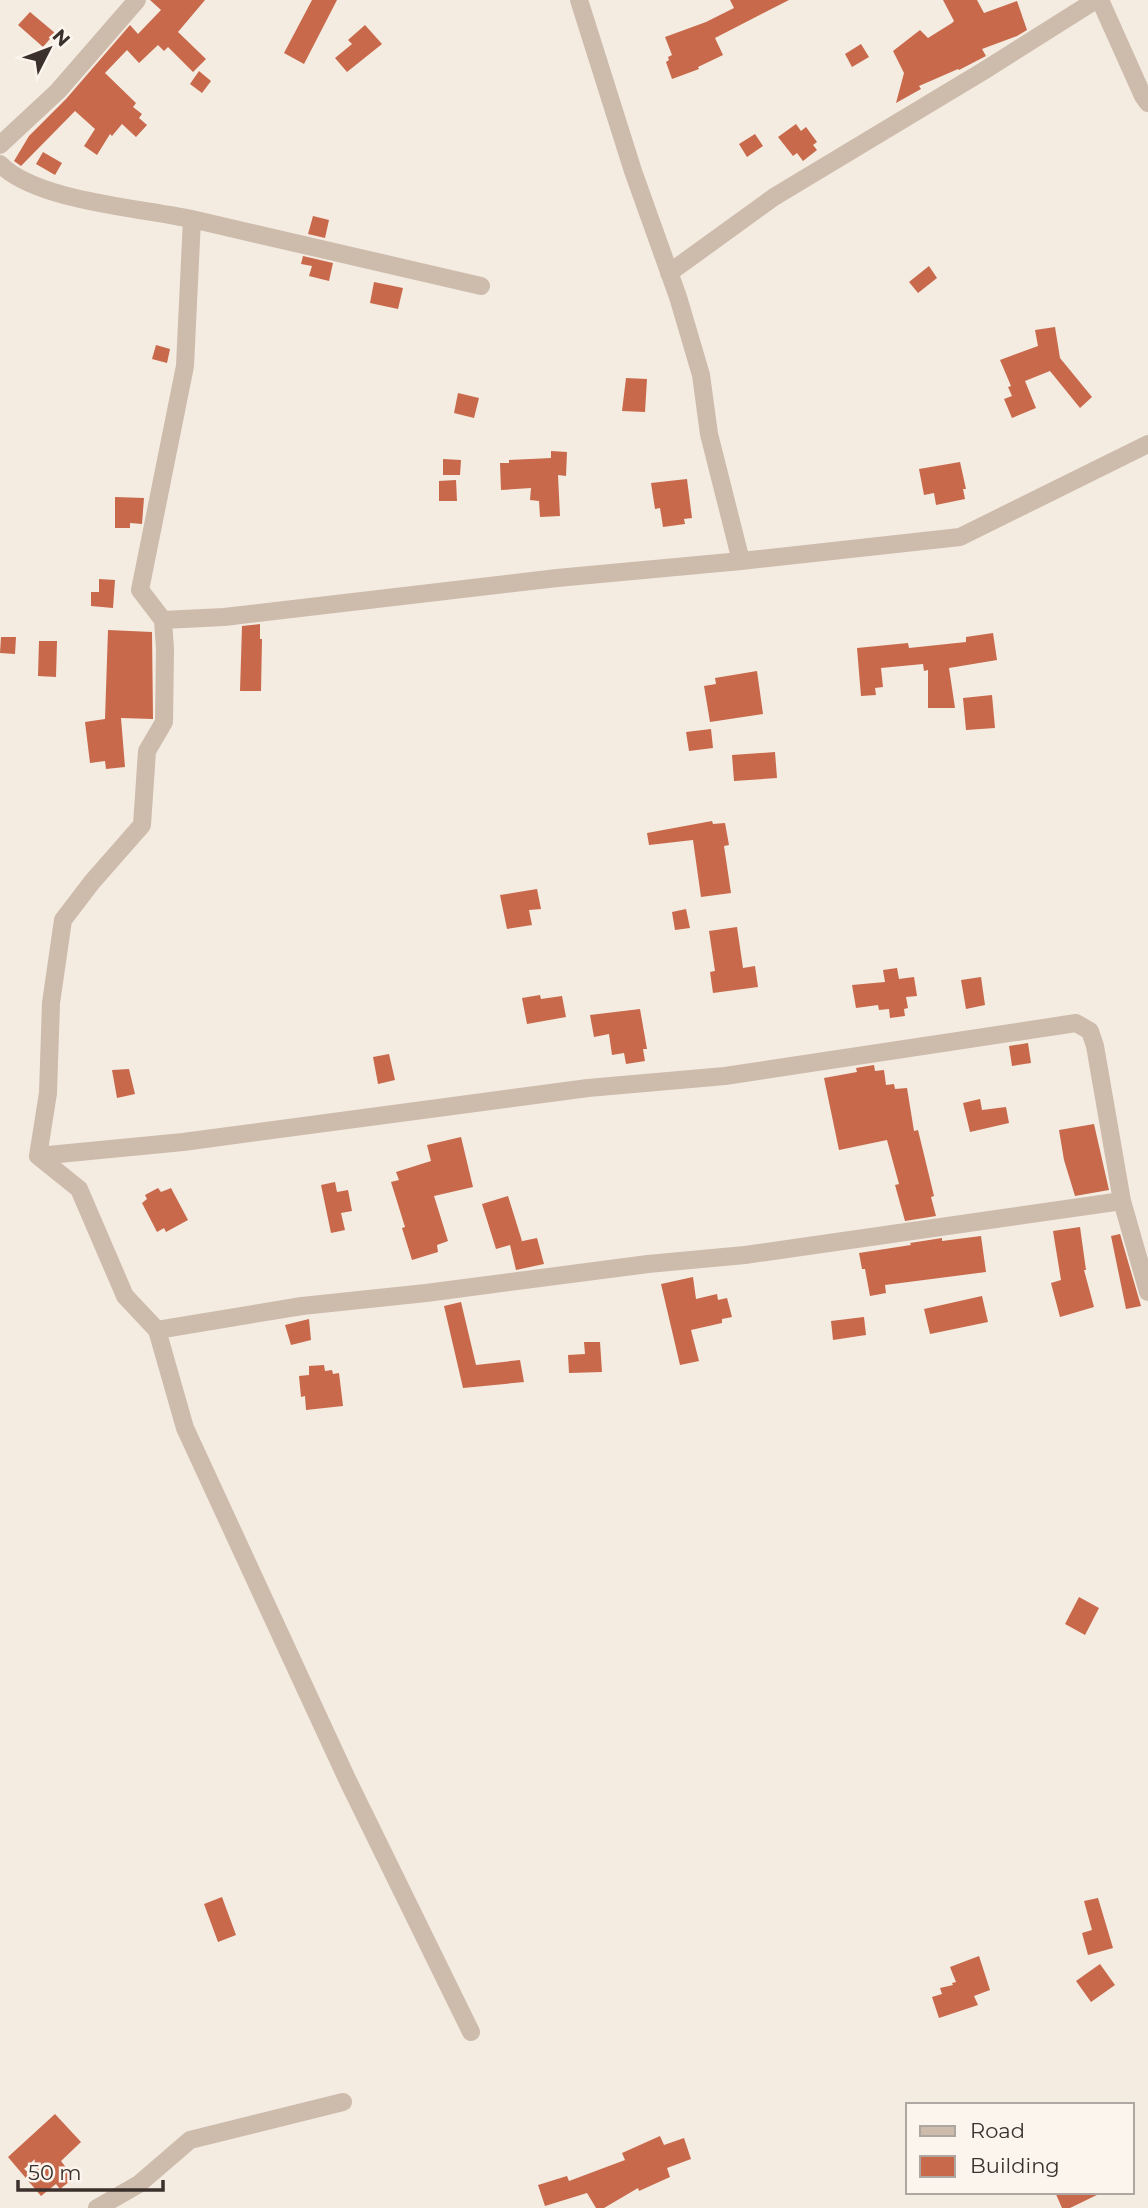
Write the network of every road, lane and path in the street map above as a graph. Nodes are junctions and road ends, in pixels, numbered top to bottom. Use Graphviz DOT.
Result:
graph roads {
  1 [pos="137,0"];
  2 [pos="579,0"];
  3 [pos="1098,0"];
  4 [pos="1148,103"];
  5 [pos="0,145"];
  6 [pos="0,164"];
  7 [pos="192,219"];
  8 [pos="669,273"];
  9 [pos="481,286"];
  10 [pos="1148,446"];
  11 [pos="741,562"];
  12 [pos="163,620"];
  13 [pos="38,1156"];
  14 [pos="1122,1201"];
  15 [pos="1148,1292"];
  16 [pos="157,1330"];
  17 [pos="471,2032"];
  18 [pos="343,2102"];
  19 [pos="97,2208"];
  1 -- 5 [label="street"];
  2 -- 8 [label="street"];
  3 -- 4 [label="street"];
  3 -- 8 [label="street"];
  6 -- 7 [label="street"];
  7 -- 9 [label="street"];
  7 -- 12 [label="street"];
  8 -- 11 [label="street"];
  10 -- 11 [label="street"];
  11 -- 12 [label="street"];
  12 -- 13 [label="street"];
  13 -- 14 [label="street"];
  13 -- 16 [label="street"];
  14 -- 15 [label="street"];
  14 -- 16 [label="street"];
  16 -- 17 [label="street"];
  18 -- 19 [label="street"];
}
